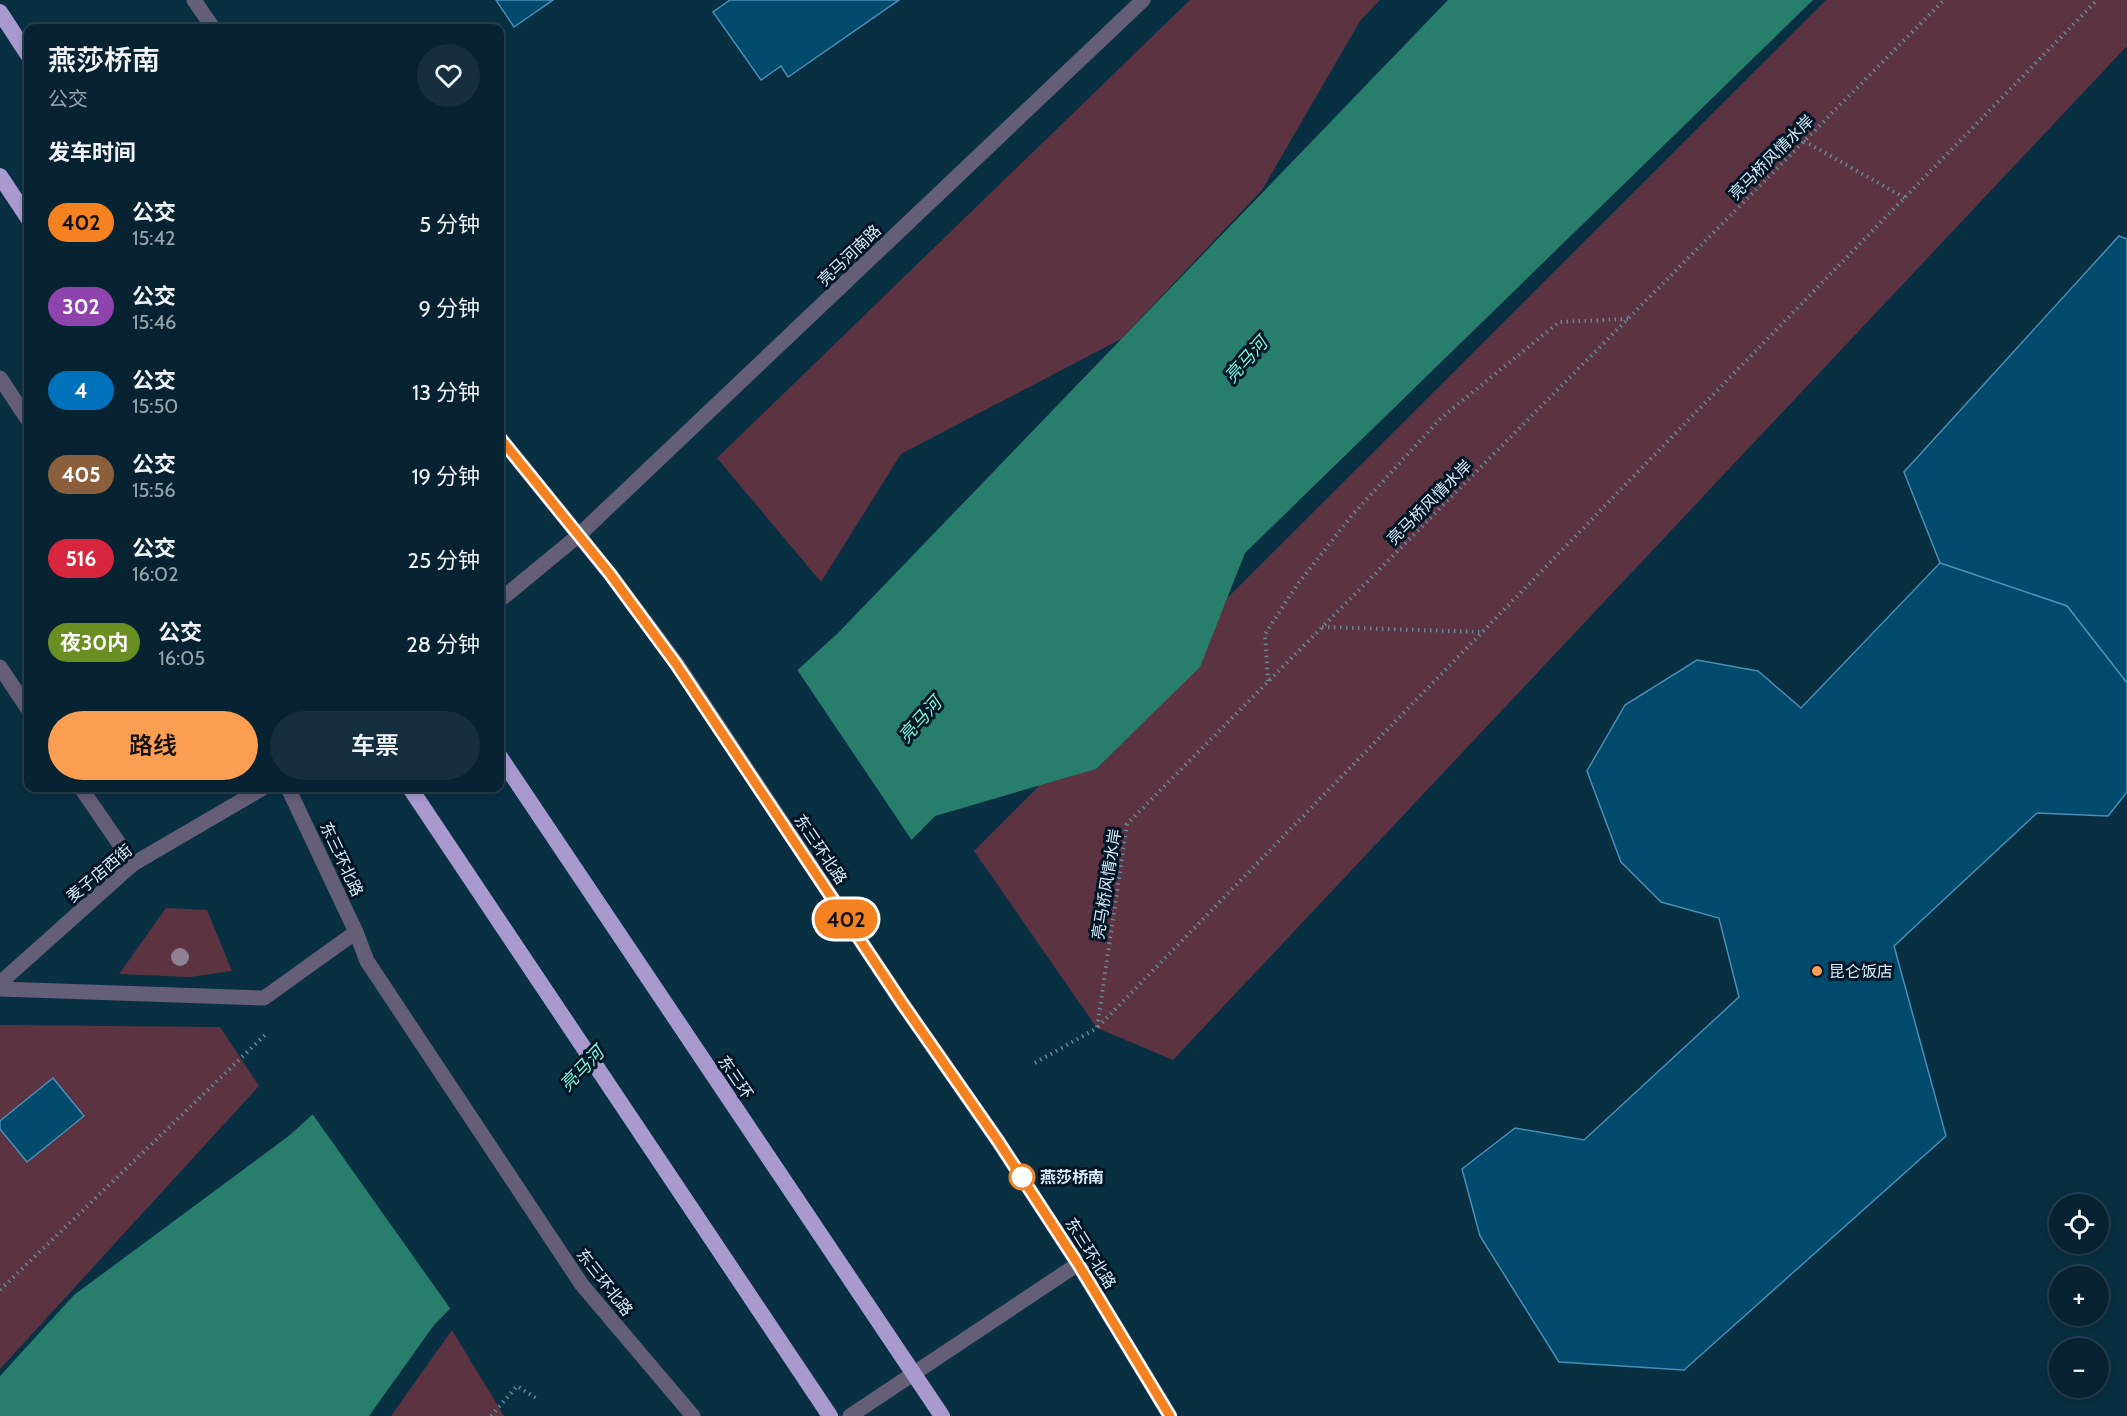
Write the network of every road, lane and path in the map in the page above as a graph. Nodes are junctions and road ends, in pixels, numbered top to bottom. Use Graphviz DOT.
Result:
graph roads {
  1 [pos="194,0"];
  2 [pos="1143,0"];
  3 [pos="1944,0"];
  4 [pos="2097,0"];
  5 [pos="0,12"];
  6 [pos="210,24"];
  7 [pos="24,49"];
  8 [pos="1804,141"];
  9 [pos="0,177"];
  10 [pos="1905,198"];
  11 [pos="24,212"];
  12 [pos="1628,319"];
  13 [pos="0,378"];
  14 [pos="24,414"];
  15 [pos="504,443"];
  16 [pos="579,536"];
  17 [pos="504,597"];
  18 [pos="1322,627"];
  19 [pos="1483,632"];
  20 [pos="0,667"];
  21 [pos="1268,682"];
  22 [pos="24,703"];
  23 [pos="504,763"];
  24 [pos="84,792"];
  25 [pos="256,792"];
  26 [pos="290,792"];
  27 [pos="413,792"];
  28 [pos="133,864"];
  29 [pos="356,932"];
  30 [pos="0,983"];
  31 [pos="0,989"];
  32 [pos="1098,1028"];
  33 [pos="268,1032"];
  34 [pos="1035,1063"];
  35 [pos="1078,1264"];
  36 [pos="0,1290"];
  37 [pos="536,1398"];
  38 [pos="491,1416"];
  39 [pos="693,1416"];
  40 [pos="830,1416"];
  41 [pos="850,1416"];
  42 [pos="942,1416"];
  43 [pos="1170,1416"];
  1 -- 6 [label="street"];
  2 -- 16 [label="street, 亮马河南路"];
  3 -- 8 [label="path, 亮马桥风情水岸"];
  4 -- 10 [label="path"];
  5 -- 7 [label="highway"];
  8 -- 10 [label="path"];
  8 -- 12 [label="path, 亮马桥风情水岸"];
  9 -- 11 [label="highway"];
  10 -- 19 [label="path"];
  12 -- 18 [label="path, 亮马桥风情水岸"];
  12 -- 21 [label="path"];
  13 -- 14 [label="street"];
  15 -- 16 [label="street, 东三环北路"];
  16 -- 17 [label="street, 亮马河南路"];
  16 -- 35 [label="street, 东三环北路"];
  18 -- 19 [label="path"];
  18 -- 21 [label="path, 亮马桥风情水岸"];
  19 -- 32 [label="path"];
  20 -- 22 [label="street"];
  21 -- 32 [label="path, 亮马桥风情水岸"];
  23 -- 42 [label="highway, 东三环, bridge"];
  24 -- 28 [label="street"];
  25 -- 28 [label="street, 麦子店西街"];
  26 -- 29 [label="street, 东三环北路"];
  27 -- 40 [label="highway, bridge"];
  28 -- 30 [label="street, 麦子店西街"];
  29 -- 31 [label="street"];
  29 -- 39 [label="street, 东三环北路"];
  32 -- 34 [label="path"];
  33 -- 36 [label="path"];
  35 -- 41 [label="street"];
  35 -- 43 [label="street, 东三环北路"];
  37 -- 38 [label="path"];
}
